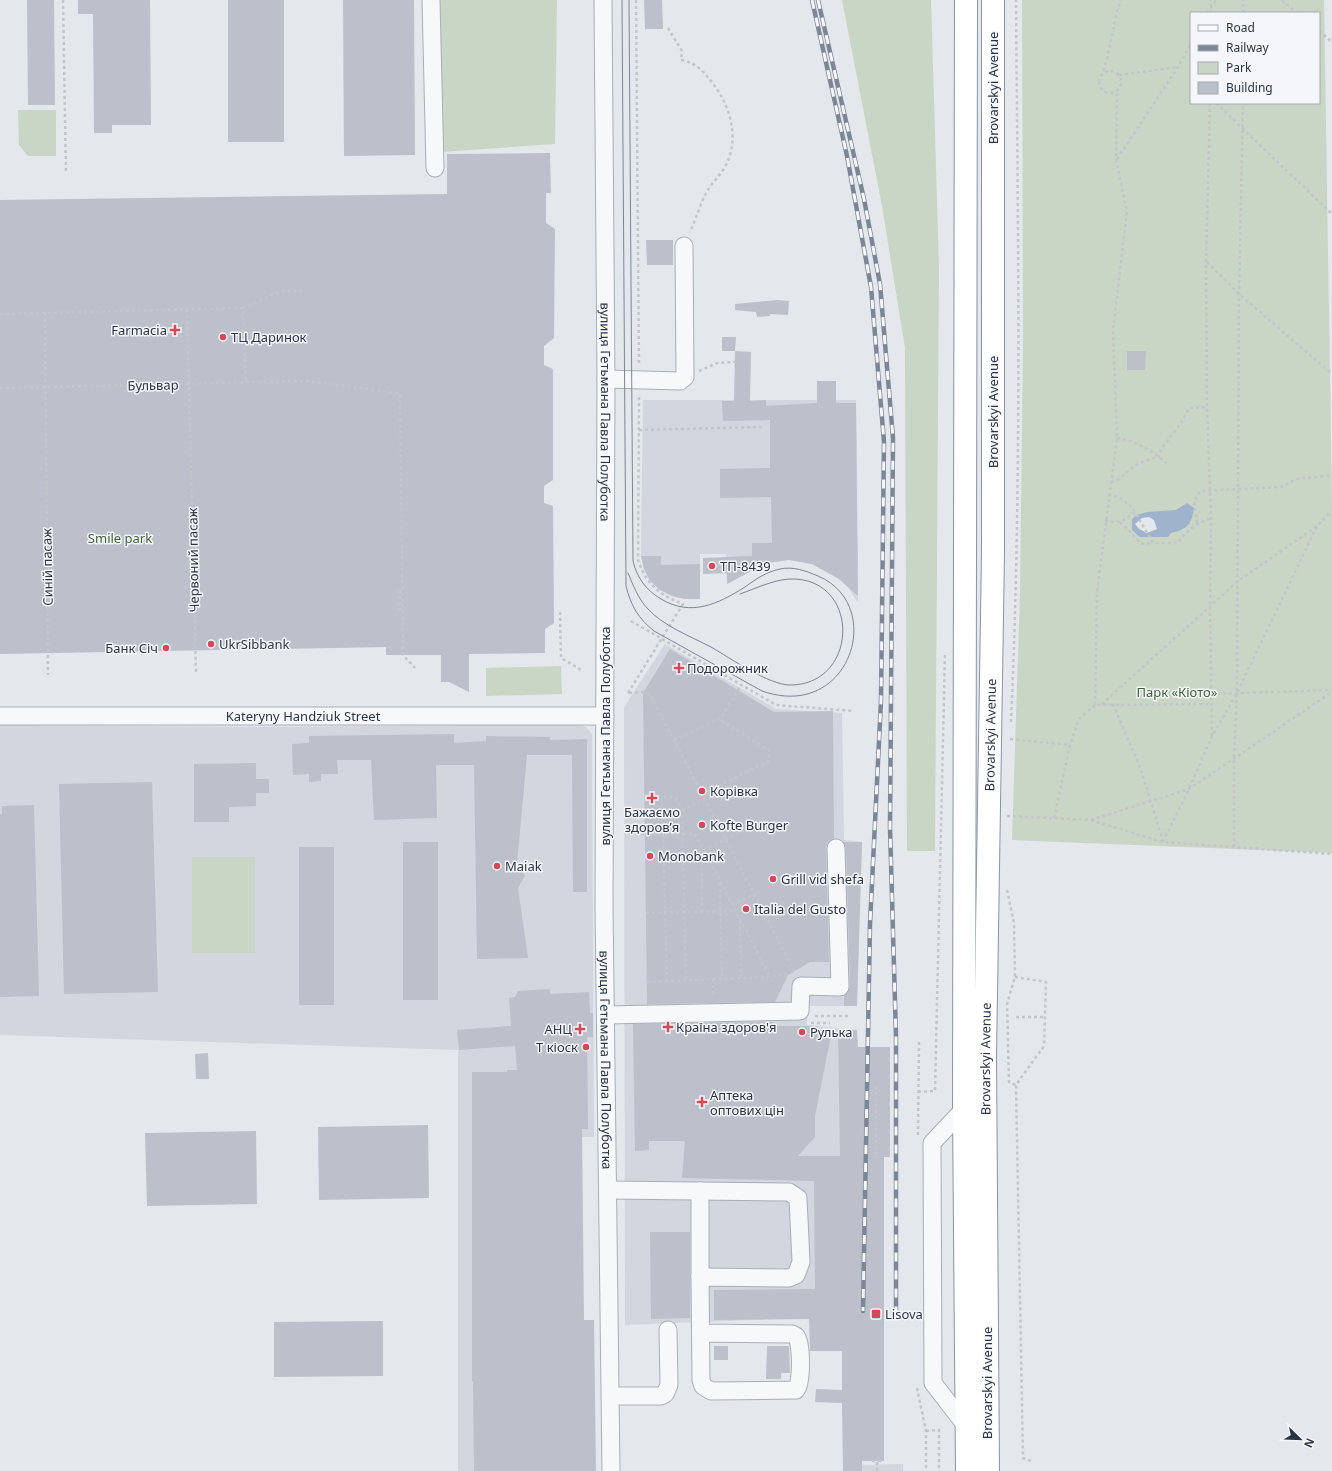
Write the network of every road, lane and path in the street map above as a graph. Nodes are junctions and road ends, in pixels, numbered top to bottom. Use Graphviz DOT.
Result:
graph roads {
  1 [pos="63,0"];
  2 [pos="431,0"];
  3 [pos="604,0"];
  4 [pos="636,0"];
  5 [pos="966,0"];
  6 [pos="993,0"];
  7 [pos="1016,0"];
  8 [pos="1120,0"];
  9 [pos="1211,0"];
  10 [pos="1216,0"];
  11 [pos="1243,0"];
  12 [pos="1282,0"];
  13 [pos="1210,7"];
  14 [pos="1208,12"];
  15 [pos="1210,12"];
  16 [pos="1243,12"];
  17 [pos="1296,12"];
  18 [pos="668,28"];
  19 [pos="1320,32"];
  20 [pos="1332,42"];
  21 [pos="1190,44"];
  22 [pos="1178,67"];
  23 [pos="1104,72"];
  24 [pos="1119,75"];
  25 [pos="1117,91"];
  26 [pos="1210,104"];
  27 [pos="1217,104"];
  28 [pos="1243,104"];
  29 [pos="1243,129"];
  30 [pos="1116,160"];
  31 [pos="435,168"];
  32 [pos="66,174"];
  33 [pos="1332,214"];
  34 [pos="684,246"];
  35 [pos="1206,262"];
  36 [pos="303,291"];
  37 [pos="1239,294"];
  38 [pos="243,308"];
  39 [pos="187,309"];
  40 [pos="45,313"];
  41 [pos="0,314"];
  42 [pos="735,362"];
  43 [pos="1332,374"];
  44 [pos="686,376"];
  45 [pos="606,379"];
  46 [pos="639,380"];
  47 [pos="246,383"];
  48 [pos="189,384"];
  49 [pos="46,387"];
  50 [pos="0,388"];
  51 [pos="1207,407"];
  52 [pos="762,427"];
  53 [pos="639,430"];
  54 [pos="1116,438"];
  55 [pos="1159,457"];
  56 [pos="1166,463"];
  57 [pos="1332,475"];
  58 [pos="1111,482"];
  59 [pos="1239,489"];
  60 [pos="1209,490"];
  61 [pos="1108,494"];
  62 [pos="1332,511"];
  63 [pos="1136,513"];
  64 [pos="1211,518"];
  65 [pos="1105,522"];
  66 [pos="1120,522"];
  67 [pos="1198,524"];
  68 [pos="1317,526"];
  69 [pos="1154,543"];
  70 [pos="1238,581"];
  71 [pos="399,590"];
  72 [pos="1210,608"];
  73 [pos="560,612"];
  74 [pos="399,613"];
  75 [pos="631,621"];
  76 [pos="661,639"];
  77 [pos="945,651"];
  78 [pos="415,668"];
  79 [pos="583,670"];
  80 [pos="196,672"];
  81 [pos="48,675"];
  82 [pos="741,685"];
  83 [pos="1332,691"];
  84 [pos="1237,693"];
  85 [pos="1210,694"];
  86 [pos="1102,704"];
  87 [pos="1113,704"];
  88 [pos="1210,704"];
  89 [pos="1095,705"];
  90 [pos="854,711"];
  91 [pos="0,716"];
  92 [pos="605,716"];
  93 [pos="721,718"];
  94 [pos="1010,724"];
  95 [pos="1010,731"];
  96 [pos="1212,736"];
  97 [pos="1010,739"];
  98 [pos="674,740"];
  99 [pos="1070,745"];
  100 [pos="1009,747"];
  101 [pos="1234,759"];
  102 [pos="1189,789"];
  103 [pos="702,794"];
  104 [pos="705,799"];
  105 [pos="1150,801"];
  106 [pos="1007,808"];
  107 [pos="682,811"];
  108 [pos="1007,816"];
  109 [pos="1054,818"];
  110 [pos="1091,820"];
  111 [pos="1007,823"];
  112 [pos="744,830"];
  113 [pos="628,834"];
  114 [pos="663,834"];
  115 [pos="683,834"];
  116 [pos="725,839"];
  117 [pos="1163,842"];
  118 [pos="1234,847"];
  119 [pos="836,848"];
  120 [pos="704,850"];
  121 [pos="1332,854"];
  122 [pos="720,882"];
  123 [pos="1007,888"];
  124 [pos="754,894"];
  125 [pos="732,905"];
  126 [pos="735,910"];
  127 [pos="721,911"];
  128 [pos="665,912"];
  129 [pos="685,912"];
  130 [pos="702,912"];
  131 [pos="646,913"];
  132 [pos="740,920"];
  133 [pos="1016,976"];
  134 [pos="770,977"];
  135 [pos="741,978"];
  136 [pos="713,979"];
  137 [pos="722,979"];
  138 [pos="686,980"];
  139 [pos="667,981"];
  140 [pos="647,982"];
  141 [pos="713,1001"];
  142 [pos="606,1015"];
  143 [pos="816,1016"];
  144 [pos="850,1016"];
  145 [pos="1016,1017"];
  146 [pos="1046,1017"];
  147 [pos="919,1042"];
  148 [pos="919,1078"];
  149 [pos="1016,1085"];
  150 [pos="876,1086"];
  151 [pos="918,1092"];
  152 [pos="964,1109"];
  153 [pos="876,1155"];
  154 [pos="872,1158"];
  155 [pos="880,1158"];
  156 [pos="608,1190"];
  157 [pos="700,1191"];
  158 [pos="700,1278"];
  159 [pos="668,1330"];
  160 [pos="701,1332"];
  161 [pos="611,1396"];
  162 [pos="967,1427"];
  163 [pos="926,1431"];
  164 [pos="926,1453"];
  165 [pos="872,1461"];
  166 [pos="881,1461"];
  167 [pos="877,1462"];
  168 [pos="1031,1462"];
  169 [pos="611,1471"];
  170 [pos="877,1471"];
  171 [pos="926,1471"];
  172 [pos="939,1471"];
  173 [pos="967,1471"];
  174 [pos="988,1471"];
  1 -- 32 [label="path"];
  2 -- 31 [label="street"];
  3 -- 45 [label="street, вулиця Гетьмана Павла Полуботка"];
  4 -- 46 [label="path"];
  5 -- 152 [label="highway, Brovarskyi Avenue"];
  6 -- 174 [label="highway, Brovarskyi Avenue"];
  7 -- 94 [label="path"];
  8 -- 23 [label="path"];
  9 -- 13 [label="path"];
  10 -- 13 [label="path"];
  11 -- 16 [label="path"];
  12 -- 17 [label="path"];
  13 -- 14 [label="path"];
  13 -- 15 [label="path"];
  18 -- 34 [label="path"];
  19 -- 20 [label="path"];
  21 -- 22 [label="path"];
  22 -- 24 [label="path"];
  22 -- 30 [label="path"];
  23 -- 24 [label="path"];
  23 -- 25 [label="path"];
  24 -- 25 [label="path"];
  25 -- 30 [label="path"];
  26 -- 35 [label="path"];
  27 -- 29 [label="path"];
  28 -- 29 [label="path"];
  29 -- 33 [label="path"];
  29 -- 37 [label="path"];
  30 -- 54 [label="path"];
  34 -- 44 [label="street"];
  35 -- 37 [label="path"];
  35 -- 51 [label="path"];
  36 -- 38 [label="path"];
  37 -- 43 [label="path"];
  37 -- 59 [label="path"];
  38 -- 39 [label="path"];
  38 -- 47 [label="path"];
  39 -- 40 [label="path"];
  39 -- 48 [label="path, Червоний пасаж"];
  40 -- 41 [label="path"];
  40 -- 49 [label="path, Синій пасаж"];
  42 -- 44 [label="path"];
  44 -- 46 [label="street"];
  45 -- 46 [label="street"];
  45 -- 92 [label="street, вулиця Гетьмана Павла Полуботка"];
  46 -- 53 [label="path"];
  47 -- 48 [label="path, Бульвар"];
  47 -- 78 [label="path, Бульвар"];
  48 -- 49 [label="path, Бульвар"];
  48 -- 80 [label="path, Червоний пасаж"];
  49 -- 50 [label="path, Бульвар"];
  49 -- 81 [label="path, Синій пасаж"];
  51 -- 55 [label="path"];
  51 -- 60 [label="path"];
  52 -- 53 [label="path"];
  53 -- 76 [label="path"];
  54 -- 55 [label="path"];
  54 -- 58 [label="path"];
  55 -- 56 [label="path"];
  55 -- 58 [label="path"];
  57 -- 59 [label="path"];
  58 -- 61 [label="path"];
  59 -- 60 [label="path"];
  59 -- 70 [label="path"];
  60 -- 64 [label="path"];
  60 -- 67 [label="path"];
  61 -- 63 [label="path"];
  61 -- 65 [label="path"];
  62 -- 68 [label="path"];
  63 -- 66 [label="path"];
  63 -- 69 [label="path"];
  64 -- 67 [label="path"];
  64 -- 72 [label="path"];
  65 -- 66 [label="path"];
  65 -- 89 [label="path"];
  66 -- 69 [label="path"];
  67 -- 69 [label="path"];
  68 -- 70 [label="path"];
  68 -- 84 [label="path"];
  70 -- 72 [label="path"];
  70 -- 84 [label="path"];
  71 -- 74 [label="path"];
  72 -- 85 [label="path"];
  72 -- 86 [label="path"];
  73 -- 79 [label="path"];
  75 -- 76 [label="path"];
  76 -- 82 [label="path"];
  76 -- 98 [label="path"];
  77 -- 151 [label="path"];
  82 -- 90 [label="path"];
  82 -- 93 [label="path"];
  83 -- 84 [label="path"];
  83 -- 101 [label="path"];
  84 -- 85 [label="path"];
  84 -- 96 [label="path"];
  84 -- 101 [label="path"];
  85 -- 88 [label="path"];
  86 -- 87 [label="path"];
  86 -- 89 [label="path"];
  87 -- 88 [label="path"];
  87 -- 105 [label="path"];
  88 -- 96 [label="path"];
  89 -- 99 [label="path"];
  91 -- 92 [label="street, Kateryny Handziuk Street"];
  92 -- 142 [label="street, вулиця Гетьмана Павла Полуботка"];
  93 -- 98 [label="path"];
  93 -- 103 [label="path"];
  95 -- 97 [label="path"];
  96 -- 102 [label="path"];
  97 -- 99 [label="path"];
  97 -- 100 [label="path"];
  98 -- 103 [label="path"];
  99 -- 109 [label="path"];
  101 -- 102 [label="path"];
  101 -- 118 [label="path"];
  102 -- 105 [label="path"];
  102 -- 117 [label="path"];
  103 -- 104 [label="path"];
  104 -- 107 [label="path"];
  104 -- 116 [label="path"];
  105 -- 110 [label="path"];
  105 -- 117 [label="path"];
  106 -- 108 [label="path"];
  107 -- 114 [label="path"];
  107 -- 115 [label="path"];
  108 -- 109 [label="path"];
  108 -- 111 [label="path"];
  109 -- 110 [label="path"];
  110 -- 117 [label="path"];
  112 -- 116 [label="path"];
  113 -- 114 [label="path"];
  114 -- 115 [label="path"];
  114 -- 128 [label="path"];
  115 -- 120 [label="path"];
  115 -- 129 [label="path"];
  116 -- 120 [label="path"];
  116 -- 124 [label="path"];
  117 -- 118 [label="path"];
  118 -- 121 [label="path"];
  119 -- 142 [label="street"];
  120 -- 122 [label="path"];
  120 -- 130 [label="path"];
  122 -- 125 [label="path"];
  122 -- 127 [label="path"];
  123 -- 133 [label="path"];
  124 -- 125 [label="path"];
  124 -- 134 [label="path"];
  125 -- 126 [label="path"];
  126 -- 127 [label="path"];
  126 -- 132 [label="path"];
  127 -- 130 [label="path"];
  127 -- 137 [label="path"];
  128 -- 129 [label="path"];
  128 -- 131 [label="path"];
  128 -- 139 [label="path"];
  129 -- 130 [label="path"];
  129 -- 138 [label="path"];
  132 -- 134 [label="path"];
  132 -- 135 [label="path"];
  133 -- 146 [label="path"];
  133 -- 149 [label="path"];
  134 -- 135 [label="path"];
  135 -- 137 [label="path"];
  136 -- 137 [label="path"];
  136 -- 138 [label="path"];
  136 -- 141 [label="path"];
  138 -- 139 [label="path"];
  139 -- 140 [label="path"];
  142 -- 156 [label="street, вулиця Гетьмана Павла Полуботка"];
  143 -- 144 [label="path"];
  145 -- 146 [label="path"];
  146 -- 149 [label="path"];
  147 -- 148 [label="path"];
  149 -- 168 [label="path"];
  150 -- 153 [label="path"];
  152 -- 162 [label="highway, Brovarskyi Avenue"];
  152 -- 162 [label="street"];
  153 -- 154 [label="path"];
  153 -- 155 [label="path"];
  156 -- 157 [label="street"];
  156 -- 161 [label="street, вулиця Гетьмана Павла Полуботка"];
  157 -- 158 [label="street"];
  157 -- 158 [label="street"];
  158 -- 160 [label="street"];
  159 -- 161 [label="street"];
  160 -- 160 [label="street"];
  161 -- 169 [label="street, вулиця Гетьмана Павла Полуботка"];
  162 -- 173 [label="highway, Brovarskyi Avenue"];
  163 -- 172 [label="path"];
  164 -- 171 [label="path"];
  165 -- 167 [label="path"];
  166 -- 167 [label="path"];
  167 -- 170 [label="path"];
}
